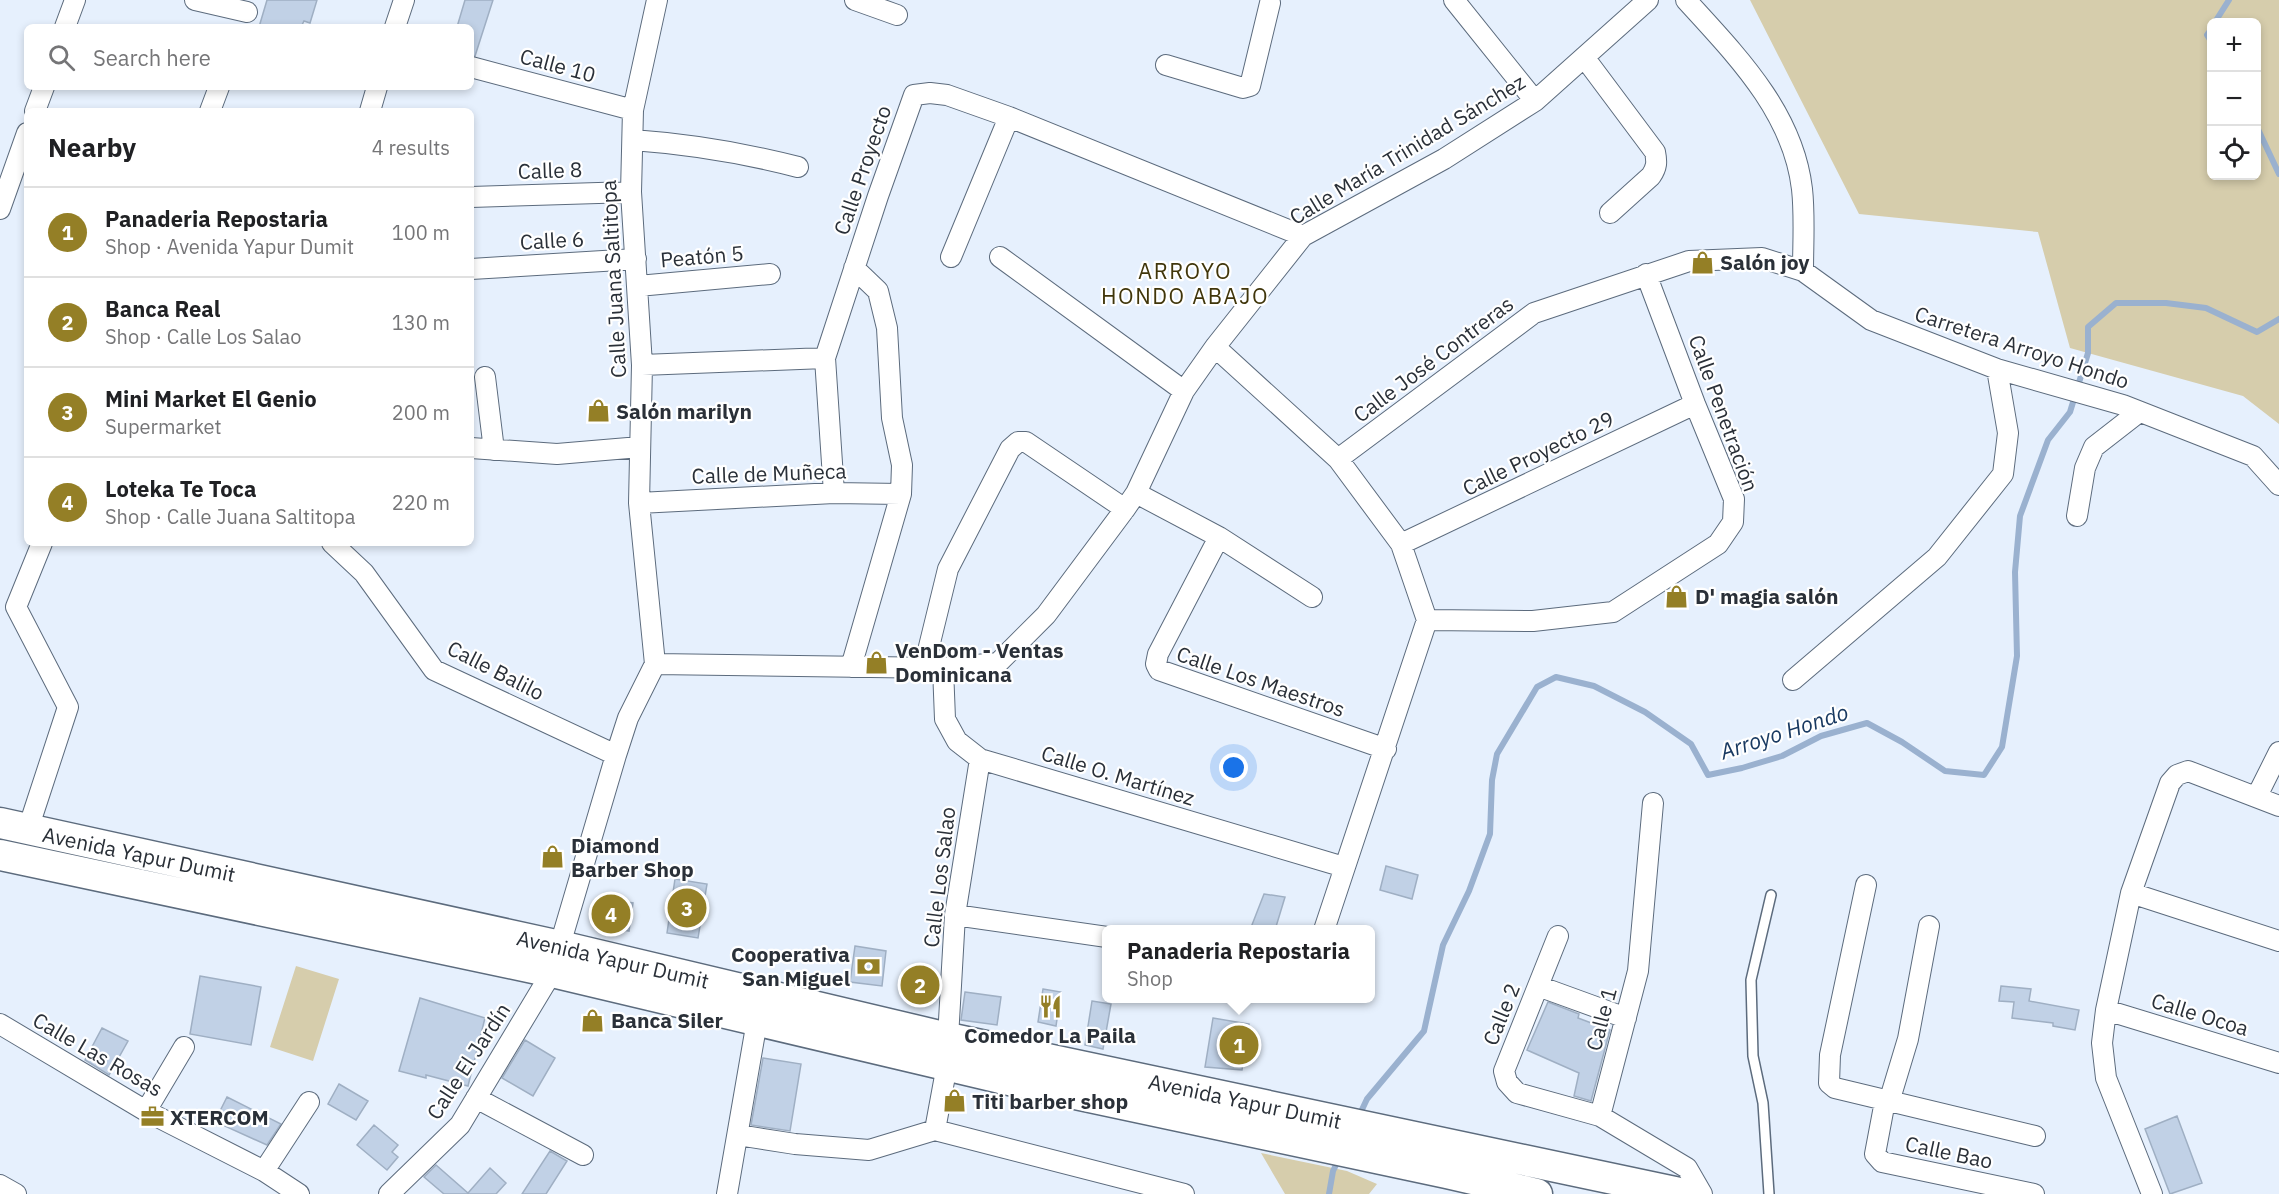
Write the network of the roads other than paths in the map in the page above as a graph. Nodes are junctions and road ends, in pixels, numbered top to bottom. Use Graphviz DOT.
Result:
graph roads {
  1 [pos="75,0"];
  2 [pos="195,0"];
  3 [pos="404,0"];
  4 [pos="657,0"];
  5 [pos="855,0"];
  6 [pos="1454,0"];
  7 [pos="1648,0"];
  8 [pos="1686,0"];
  9 [pos="1266,1"];
  10 [pos="247,13"];
  11 [pos="897,15"];
  12 [pos="66,24"];
  13 [pos="396,24"];
  14 [pos="1584,57"];
  15 [pos="1166,65"];
  16 [pos="474,68"];
  17 [pos="43,90"];
  18 [pos="218,90"];
  19 [pos="376,90"];
  20 [pos="1535,101"];
  21 [pos="36,108"];
  22 [pos="211,108"];
  23 [pos="371,108"];
  24 [pos="633,110"];
  25 [pos="1008,117"];
  26 [pos="633,140"];
  27 [pos="24,141"];
  28 [pos="798,167"];
  29 [pos="631,192"];
  30 [pos="474,197"];
  31 [pos="0,209"];
  32 [pos="1610,213"];
  33 [pos="1303,236"];
  34 [pos="951,257"];
  35 [pos="1000,257"];
  36 [pos="636,260"];
  37 [pos="854,268"];
  38 [pos="474,269"];
  39 [pos="1803,272"];
  40 [pos="770,274"];
  41 [pos="1646,274"];
  42 [pos="638,286"];
  43 [pos="1215,347"];
  44 [pos="825,358"];
  45 [pos="642,365"];
  46 [pos="1997,369"];
  47 [pos="484,377"];
  48 [pos="1184,391"];
  49 [pos="1695,404"];
  50 [pos="2131,408"];
  51 [pos="640,447"];
  52 [pos="474,448"];
  53 [pos="494,450"];
  54 [pos="1338,459"];
  55 [pos="2279,485"];
  56 [pos="834,493"];
  57 [pos="1136,493"];
  58 [pos="901,494"];
  59 [pos="639,503"];
  60 [pos="1125,509"];
  61 [pos="2077,516"];
  62 [pos="1219,537"];
  63 [pos="1401,544"];
  64 [pos="40,546"];
  65 [pos="336,546"];
  66 [pos="1312,597"];
  67 [pos="8,605"];
  68 [pos="1427,620"];
  69 [pos="655,664"];
  70 [pos="851,667"];
  71 [pos="924,667"];
  72 [pos="944,668"];
  73 [pos="1793,680"];
  74 [pos="1386,749"];
  75 [pos="2279,752"];
  76 [pos="616,755"];
  77 [pos="980,759"];
  78 [pos="2257,796"];
  79 [pos="1653,803"];
  80 [pos="2279,806"];
  81 [pos="14,826"];
  82 [pos="0,855"];
  83 [pos="1344,867"];
  84 [pos="1866,885"];
  85 [pos="2130,893"];
  86 [pos="1772,895"];
  87 [pos="955,915"];
  88 [pos="1326,925"];
  89 [pos="1929,926"];
  90 [pos="1102,936"];
  91 [pos="1558,936"];
  92 [pos="2279,940"];
  93 [pos="556,959"];
  94 [pos="1538,986"];
  95 [pos="2106,1010"];
  96 [pos="1626,1018"];
  97 [pos="757,1021"];
  98 [pos="0,1024"];
  99 [pos="184,1047"];
  100 [pos="947,1052"];
  101 [pos="2279,1063"];
  102 [pos="476,1098"];
  103 [pos="1887,1101"];
  104 [pos="309,1102"];
  105 [pos="146,1111"];
  106 [pos="1600,1116"];
  107 [pos="1281,1124"];
  108 [pos="935,1130"];
  109 [pos="738,1135"];
  110 [pos="2035,1136"];
  111 [pos="582,1155"];
  112 [pos="264,1171"];
  113 [pos="0,1185"];
  114 [pos="1144,1188"];
  115 [pos="16,1194"];
  116 [pos="299,1194"];
  117 [pos="389,1194"];
  118 [pos="727,1194"];
  119 [pos="1184,1194"];
  120 [pos="1537,1194"];
  121 [pos="1684,1194"];
  122 [pos="1702,1194"];
  123 [pos="1769,1194"];
  124 [pos="2034,1194"];
  125 [pos="2152,1194"];
  1 -- 12 [label="street"];
  2 -- 10 [label="street"];
  3 -- 13 [label="street"];
  4 -- 24 [label="street, Calle Juana Saltitopa"];
  5 -- 11 [label="street"];
  6 -- 20 [label="street"];
  7 -- 14 [label="street, Calle María Trinidad Sánchez"];
  8 -- 39 [label="street"];
  9 -- 15 [label="street"];
  14 -- 20 [label="street, Calle María Trinidad Sánchez"];
  14 -- 32 [label="street"];
  16 -- 24 [label="street, Calle 10"];
  17 -- 21 [label="street"];
  18 -- 22 [label="street"];
  19 -- 23 [label="street"];
  20 -- 33 [label="street, Calle María Trinidad Sánchez"];
  24 -- 26 [label="street, Calle Juana Saltitopa"];
  25 -- 33 [label="street, Calle Proyecto"];
  25 -- 34 [label="street"];
  25 -- 37 [label="street, Calle Proyecto"];
  26 -- 28 [label="street"];
  26 -- 29 [label="street, Calle Juana Saltitopa"];
  27 -- 31 [label="street"];
  29 -- 30 [label="street, Calle 8"];
  29 -- 36 [label="street, Calle Juana Saltitopa"];
  33 -- 43 [label="street, Calle María Trinidad Sánchez"];
  35 -- 48 [label="street"];
  36 -- 38 [label="street, Calle 6"];
  36 -- 42 [label="street, Calle Juana Saltitopa"];
  37 -- 44 [label="street, Calle Proyecto"];
  37 -- 58 [label="street"];
  39 -- 41 [label="street, Calle José Contreras"];
  39 -- 46 [label="street, Carretera Arroyo Hondo"];
  40 -- 42 [label="street, Peatón 5"];
  41 -- 49 [label="street, Calle Penetración"];
  41 -- 54 [label="street, Calle José Contreras"];
  42 -- 45 [label="street, Calle Juana Saltitopa"];
  43 -- 48 [label="street, Calle María Trinidad Sánchez"];
  43 -- 54 [label="street"];
  44 -- 45 [label="street"];
  44 -- 56 [label="street, Calle Proyecto"];
  45 -- 51 [label="street, Calle Juana Saltitopa"];
  46 -- 50 [label="street, Carretera Arroyo Hondo"];
  46 -- 73 [label="street"];
  47 -- 53 [label="street"];
  48 -- 57 [label="street, Calle María Trinidad Sánchez"];
  49 -- 63 [label="street, Calle Proyecto 29"];
  49 -- 68 [label="street, Calle Penetración"];
  50 -- 55 [label="street, Carretera Arroyo Hondo"];
  50 -- 61 [label="street"];
  51 -- 53 [label="street"];
  51 -- 59 [label="street, Calle Juana Saltitopa"];
  52 -- 53 [label="street"];
  54 -- 63 [label="street"];
  56 -- 58 [label="street, Calle de Muñeca"];
  56 -- 59 [label="street, Calle de Muñeca"];
  57 -- 60 [label="street, Calle María Trinidad Sánchez"];
  57 -- 62 [label="street"];
  58 -- 70 [label="street"];
  59 -- 69 [label="street, Calle Juana Saltitopa"];
  60 -- 71 [label="street"];
  60 -- 72 [label="street, Calle María Trinidad Sánchez"];
  62 -- 66 [label="street"];
  62 -- 74 [label="street, Calle Los Maestros"];
  63 -- 68 [label="street"];
  64 -- 67 [label="street"];
  65 -- 76 [label="street, Calle Balilo"];
  67 -- 81 [label="street"];
  68 -- 74 [label="street"];
  69 -- 70 [label="street, Calle María Trinidad Sánchez"];
  69 -- 76 [label="street"];
  70 -- 71 [label="street, Calle María Trinidad Sánchez"];
  71 -- 72 [label="street, Calle María Trinidad Sánchez"];
  72 -- 77 [label="street, Calle O. Martínez"];
  74 -- 83 [label="street"];
  75 -- 78 [label="street"];
  76 -- 93 [label="street"];
  77 -- 83 [label="street, Calle O. Martínez"];
  77 -- 87 [label="street, Calle Los Salao"];
  78 -- 80 [label="street"];
  78 -- 85 [label="street"];
  79 -- 96 [label="street, Calle 1"];
  81 -- 93 [label="main road, Avenida Yapur Dumit"];
  82 -- 93 [label="main road, Avenida Yapur Dumit"];
  83 -- 88 [label="street"];
  84 -- 103 [label="street"];
  85 -- 92 [label="street"];
  85 -- 95 [label="street"];
  86 -- 123 [label="lane"];
  87 -- 90 [label="street"];
  87 -- 100 [label="street, Calle Los Salao"];
  89 -- 103 [label="street"];
  91 -- 94 [label="street, Calle 2"];
  93 -- 97 [label="main road, Avenida Yapur Dumit"];
  93 -- 100 [label="main road, Avenida Yapur Dumit"];
  93 -- 102 [label="street, Calle El Jardín"];
  94 -- 96 [label="street"];
  94 -- 106 [label="street, Calle 2"];
  95 -- 101 [label="street, Calle Ocoa"];
  95 -- 125 [label="street"];
  96 -- 106 [label="street, Calle 1"];
  97 -- 100 [label="main road, Avenida Yapur Dumit"];
  97 -- 109 [label="street"];
  98 -- 105 [label="street, Calle Las Rosas"];
  99 -- 105 [label="street"];
  100 -- 107 [label="main road, Avenida Yapur Dumit"];
  100 -- 108 [label="street, Calle Los Salao"];
  102 -- 111 [label="street"];
  102 -- 117 [label="street, Calle El Jardín"];
  103 -- 110 [label="street"];
  103 -- 124 [label="street, Calle Bao"];
  104 -- 112 [label="street"];
  105 -- 112 [label="street, Calle Las Rosas"];
  106 -- 122 [label="street"];
  107 -- 120 [label="main road, Avenida Yapur Dumit"];
  107 -- 121 [label="main road, Avenida Yapur Dumit"];
  108 -- 109 [label="street"];
  108 -- 114 [label="street"];
  109 -- 118 [label="street"];
  112 -- 116 [label="street, Calle Las Rosas"];
  113 -- 115 [label="street"];
  114 -- 119 [label="street"];
}
